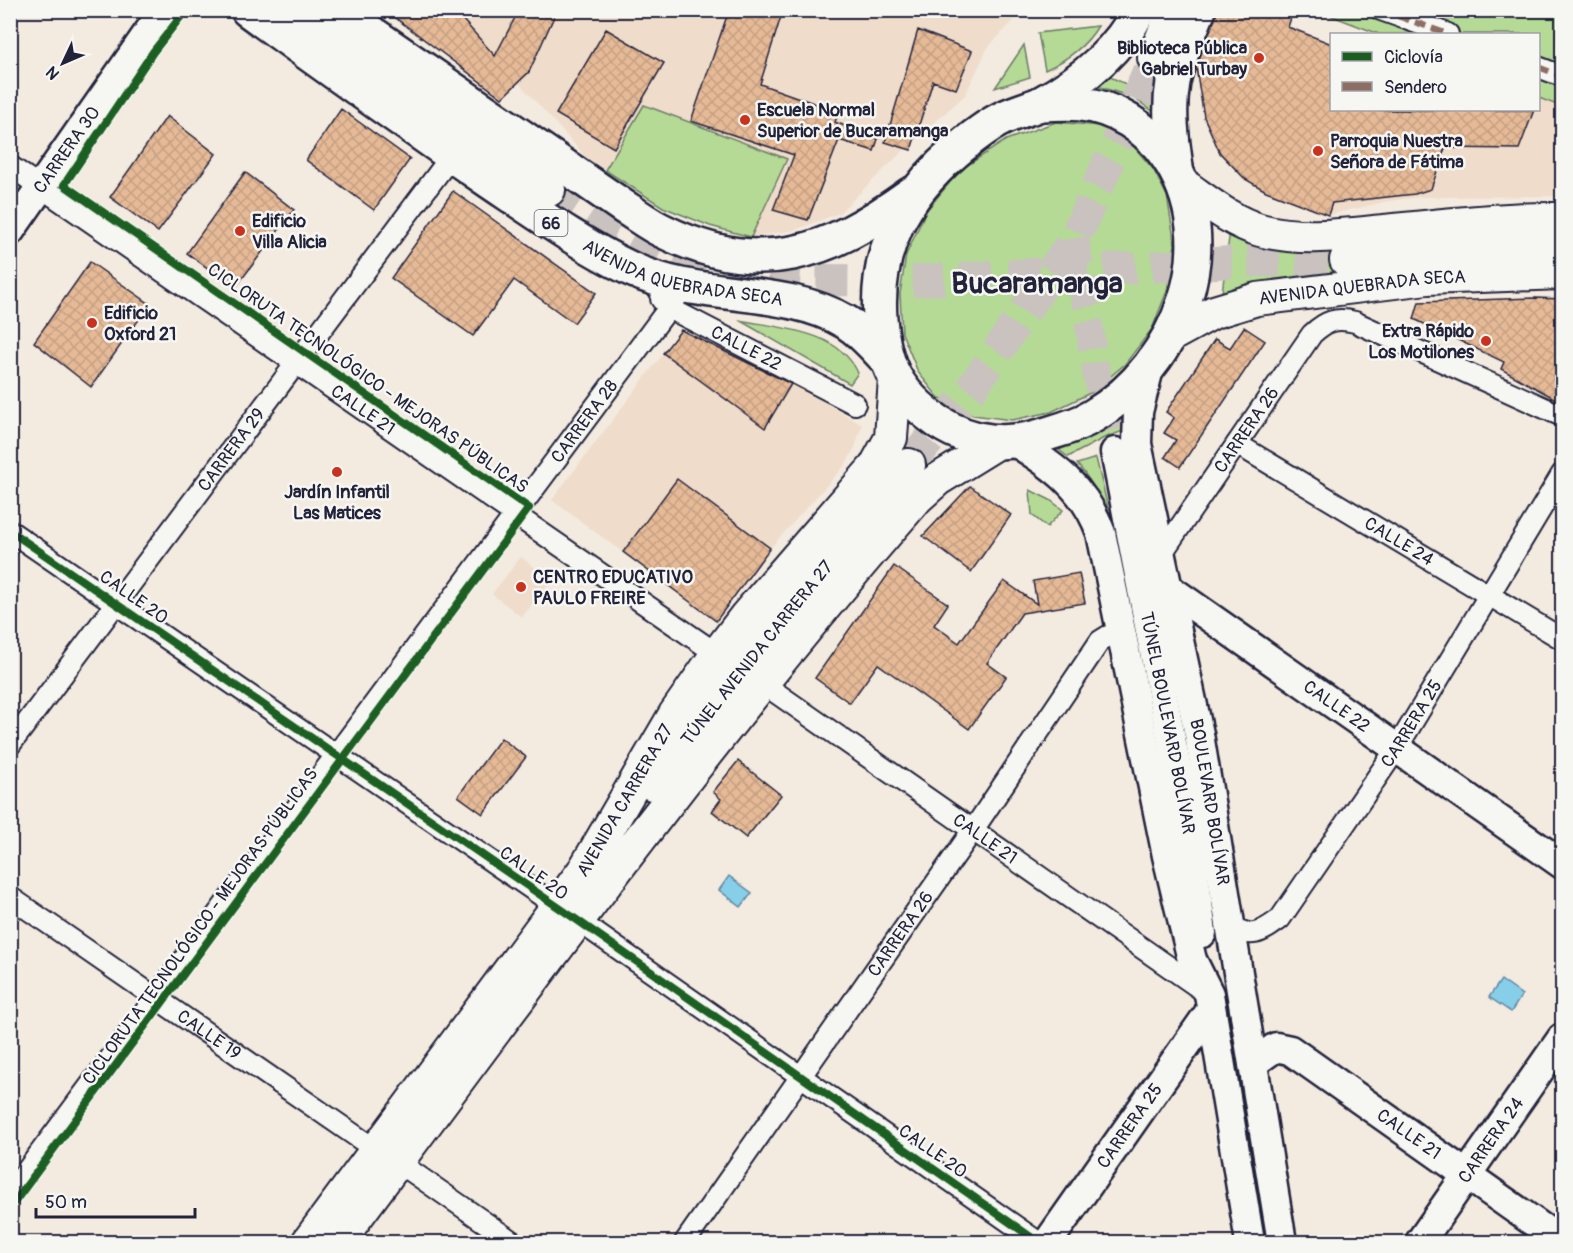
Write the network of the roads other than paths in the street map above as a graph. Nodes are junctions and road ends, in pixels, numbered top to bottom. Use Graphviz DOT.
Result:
graph roads {
  1 [pos="164,10"];
  2 [pos="248,10"];
  3 [pos="291,10"];
  4 [pos="338,10"];
  5 [pos="1140,10"];
  6 [pos="1173,10"];
  7 [pos="1199,10"];
  8 [pos="1381,10"];
  9 [pos="1445,33"];
  10 [pos="1154,58"];
  11 [pos="1540,67"];
  12 [pos="1563,76"];
  13 [pos="1040,104"];
  14 [pos="452,155"];
  15 [pos="10,165"];
  16 [pos="1180,178"];
  17 [pos="41,187"];
  18 [pos="549,190"];
  19 [pos="917,190"];
  20 [pos="1563,219"];
  21 [pos="10,231"];
  22 [pos="1563,247"];
  23 [pos="1346,260"];
  24 [pos="1563,273"];
  25 [pos="677,297"];
  26 [pos="1170,336"];
  27 [pos="296,363"];
  28 [pos="1150,365"];
  29 [pos="891,368"];
  30 [pos="855,404"];
  31 [pos="1563,416"];
  32 [pos="1006,443"];
  33 [pos="1237,444"];
  34 [pos="1114,452"];
  35 [pos="909,465"];
  36 [pos="1563,474"];
  37 [pos="515,514"];
  38 [pos="10,531"];
  39 [pos="1160,556"];
  40 [pos="1168,588"];
  41 [pos="1489,595"];
  42 [pos="116,603"];
  43 [pos="1123,635"];
  44 [pos="1563,639"];
  45 [pos="717,654"];
  46 [pos="762,683"];
  47 [pos="10,745"];
  48 [pos="1397,748"];
  49 [pos="336,755"];
  50 [pos="973,830"];
  51 [pos="1563,864"];
  52 [pos="584,870"];
  53 [pos="10,897"];
  54 [pos="567,913"];
  55 [pos="1231,924"];
  56 [pos="156,998"];
  57 [pos="1210,1002"];
  58 [pos="1563,1038"];
  59 [pos="1253,1063"];
  60 [pos="801,1077"];
  61 [pos="387,1156"];
  62 [pos="1467,1175"];
  63 [pos="10,1193"];
  64 [pos="308,1242"];
  65 [pos="339,1242"];
  66 [pos="513,1242"];
  67 [pos="685,1242"];
  68 [pos="1038,1242"];
  69 [pos="1048,1242"];
  70 [pos="1250,1242"];
  71 [pos="1282,1242"];
  72 [pos="1420,1242"];
  73 [pos="1563,1242"];
  1 -- 17 [label="main road, CARRERA 30"];
  2 -- 14 [label="highway, AVENIDA QUEBRADA SECA / 66"];
  3 -- 18 [label="main road"];
  4 -- 19 [label="highway, AVENIDA QUEBRADA SECA"];
  5 -- 13 [label="highway"];
  6 -- 10 [label="main road"];
  7 -- 16 [label="highway"];
  8 -- 9 [label="street"];
  11 -- 12 [label="street"];
  13 -- 16 [label="highway"];
  13 -- 19 [label="highway"];
  14 -- 25 [label="highway, AVENIDA QUEBRADA SECA / 66"];
  14 -- 27 [label="street, CARRERA 29"];
  15 -- 17 [label="street, CALLE 21"];
  16 -- 20 [label="main road"];
  16 -- 26 [label="highway"];
  17 -- 21 [label="main road, CARRERA 30"];
  17 -- 27 [label="street, CALLE 21"];
  19 -- 29 [label="highway"];
  22 -- 23 [label="main road"];
  24 -- 26 [label="main road, AVENIDA QUEBRADA SECA"];
  25 -- 29 [label="highway, AVENIDA QUEBRADA SECA / 66"];
  25 -- 30 [label="street, CALLE 22"];
  25 -- 37 [label="street, CARRERA 28"];
  26 -- 28 [label="highway"];
  27 -- 37 [label="street, CALLE 21"];
  27 -- 42 [label="street, CARRERA 29"];
  28 -- 32 [label="highway"];
  28 -- 39 [label="main road, BOULEVARD BOLÍVAR"];
  29 -- 32 [label="highway, AVENIDA QUEBRADA SECA"];
  29 -- 45 [label="main road, AVENIDA CARRERA 27"];
  31 -- 33 [label="street, CARRERA 26"];
  32 -- 43 [label="main road"];
  32 -- 46 [label="main road, AVENIDA CARRERA 27"];
  33 -- 39 [label="street, CARRERA 26"];
  33 -- 41 [label="street, CALLE 24"];
  34 -- 57 [label="main road, TÚNEL BOULEVARD BOLÍVAR"];
  35 -- 52 [label="main road, TÚNEL AVENIDA CARRERA 27"];
  36 -- 41 [label="street, CARRERA 25"];
  37 -- 45 [label="street, CALLE 21"];
  37 -- 49 [label="street, CARRERA 28"];
  38 -- 42 [label="street, CALLE 20"];
  39 -- 40 [label="main road, BOULEVARD BOLÍVAR"];
  40 -- 48 [label="main road, CALLE 22"];
  40 -- 55 [label="main road, BOULEVARD BOLÍVAR"];
  41 -- 44 [label="street, CALLE 24"];
  41 -- 48 [label="street, CARRERA 25"];
  42 -- 47 [label="street, CARRERA 29"];
  42 -- 49 [label="street, CALLE 20"];
  43 -- 50 [label="street, CARRERA 26"];
  43 -- 57 [label="main road"];
  45 -- 52 [label="main road, AVENIDA CARRERA 27"];
  46 -- 50 [label="street, CALLE 21"];
  46 -- 54 [label="main road, AVENIDA CARRERA 27"];
  48 -- 51 [label="main road, CALLE 22"];
  48 -- 55 [label="street, CARRERA 25"];
  49 -- 54 [label="street, CALLE 20"];
  49 -- 56 [label="street, CARRERA 28"];
  50 -- 57 [label="street, CALLE 21"];
  50 -- 60 [label="street, CARRERA 26"];
  52 -- 54 [label="main road, AVENIDA CARRERA 27"];
  53 -- 56 [label="street, CALLE 19"];
  54 -- 60 [label="street, CALLE 20"];
  54 -- 61 [label="main road, AVENIDA CARRERA 27"];
  55 -- 59 [label="main road, BOULEVARD BOLÍVAR"];
  56 -- 61 [label="street, CALLE 19"];
  56 -- 63 [label="street, CARRERA 28"];
  57 -- 69 [label="main road, CARRERA 25"];
  57 -- 70 [label="main road"];
  58 -- 62 [label="main road, CARRERA 24"];
  59 -- 62 [label="main road, CALLE 21"];
  59 -- 71 [label="main road, BOULEVARD BOLÍVAR"];
  60 -- 67 [label="street, CARRERA 26"];
  60 -- 68 [label="street, CALLE 20"];
  61 -- 64 [label="main road, AVENIDA CARRERA 27"];
  61 -- 65 [label="main road, AVENIDA CARRERA 27"];
  61 -- 66 [label="street, CALLE 19"];
  62 -- 72 [label="main road, CARRERA 24"];
  62 -- 73 [label="main road, CALLE 21"];
}
